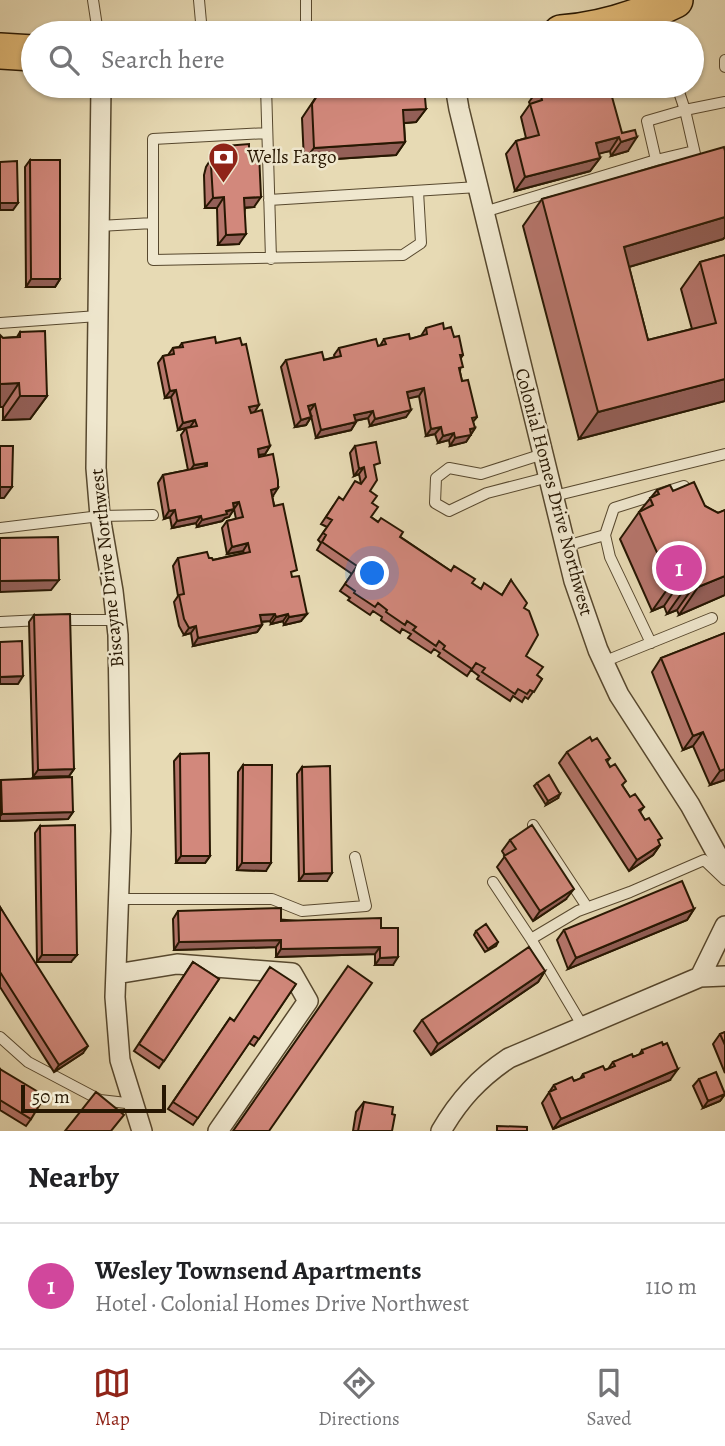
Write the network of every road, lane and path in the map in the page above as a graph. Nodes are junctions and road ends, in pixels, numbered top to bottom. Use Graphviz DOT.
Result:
graph roads {
  1 [pos="93,0"];
  2 [pos="200,0"];
  3 [pos="306,0"];
  4 [pos="661,11"];
  5 [pos="96,21"];
  6 [pos="201,21"];
  7 [pos="306,21"];
  8 [pos="624,21"];
  9 [pos="0,51"];
  10 [pos="21,52"];
  11 [pos="725,60"];
  12 [pos="725,67"];
  13 [pos="101,98"];
  14 [pos="266,98"];
  15 [pos="458,98"];
  16 [pos="681,98"];
  17 [pos="725,102"];
  18 [pos="685,110"];
  19 [pos="267,133"];
  20 [pos="694,150"];
  21 [pos="656,160"];
  22 [pos="700,175"];
  23 [pos="478,187"];
  24 [pos="418,191"];
  25 [pos="270,200"];
  26 [pos="484,212"];
  27 [pos="153,223"];
  28 [pos="99,226"];
  29 [pos="271,259"];
  30 [pos="98,316"];
  31 [pos="0,323"];
  32 [pos="543,454"];
  33 [pos="725,454"];
  34 [pos="551,486"];
  35 [pos="684,486"];
  36 [pos="153,515"];
  37 [pos="100,516"];
  38 [pos="0,528"];
  39 [pos="605,536"];
  40 [pos="566,547"];
  41 [pos="712,618"];
  42 [pos="116,620"];
  43 [pos="0,622"];
  44 [pos="651,643"];
  45 [pos="603,662"];
  46 [pos="533,825"];
  47 [pos="355,857"];
  48 [pos="725,869"];
  49 [pos="725,880"];
  50 [pos="493,882"];
  51 [pos="118,899"];
  52 [pos="587,907"];
  53 [pos="725,926"];
  54 [pos="531,939"];
  55 [pos="116,974"];
  56 [pos="725,976"];
  57 [pos="700,977"];
  58 [pos="582,1025"];
  59 [pos="0,1037"];
  60 [pos="135,1104"];
  61 [pos="142,1131"];
  62 [pos="218,1131"];
  63 [pos="441,1131"];
  1 -- 5 [label="lane"];
  2 -- 6 [label="lane"];
  3 -- 7 [label="lane"];
  4 -- 8 [label="highway"];
  9 -- 10 [label="highway"];
  11 -- 12 [label="lane"];
  13 -- 28 [label="street, Biscayne Drive Northwest"];
  14 -- 19 [label="lane"];
  15 -- 23 [label="street, Colonial Homes Drive Northwest"];
  16 -- 18 [label="lane"];
  17 -- 18 [label="lane"];
  18 -- 20 [label="lane"];
  18 -- 21 [label="lane"];
  19 -- 25 [label="lane"];
  19 -- 27 [label="lane"];
  20 -- 21 [label="lane"];
  20 -- 22 [label="lane"];
  21 -- 26 [label="lane"];
  23 -- 24 [label="lane"];
  23 -- 26 [label="street, Colonial Homes Drive Northwest"];
  24 -- 25 [label="lane"];
  24 -- 29 [label="lane"];
  25 -- 29 [label="lane"];
  26 -- 32 [label="street, Colonial Homes Drive Northwest"];
  27 -- 28 [label="lane"];
  27 -- 29 [label="lane"];
  28 -- 30 [label="street, Biscayne Drive Northwest"];
  30 -- 31 [label="lane"];
  30 -- 37 [label="street, Biscayne Drive Northwest"];
  32 -- 34 [label="street, Colonial Homes Drive Northwest"];
  32 -- 34 [label="lane"];
  33 -- 34 [label="lane"];
  34 -- 40 [label="street, Colonial Homes Drive Northwest"];
  35 -- 39 [label="lane"];
  36 -- 37 [label="lane"];
  37 -- 38 [label="lane"];
  37 -- 42 [label="street, Biscayne Drive Northwest"];
  39 -- 40 [label="lane"];
  39 -- 44 [label="lane"];
  40 -- 45 [label="street, Colonial Homes Drive Northwest"];
  41 -- 44 [label="lane"];
  42 -- 43 [label="lane"];
  42 -- 51 [label="street, Biscayne Drive Northwest"];
  44 -- 45 [label="lane"];
  45 -- 48 [label="street, Colonial Homes Drive Northwest"];
  46 -- 52 [label="lane"];
  47 -- 51 [label="lane"];
  49 -- 52 [label="lane"];
  50 -- 54 [label="lane"];
  51 -- 55 [label="street, Biscayne Drive Northwest"];
  52 -- 54 [label="lane"];
  53 -- 57 [label="street"];
  54 -- 58 [label="lane"];
  55 -- 60 [label="street, Biscayne Drive Northwest"];
  55 -- 62 [label="street"];
  56 -- 57 [label="street"];
  57 -- 58 [label="street"];
  58 -- 63 [label="street"];
  59 -- 60 [label="lane"];
  60 -- 61 [label="street, Biscayne Drive Northwest"];
}
